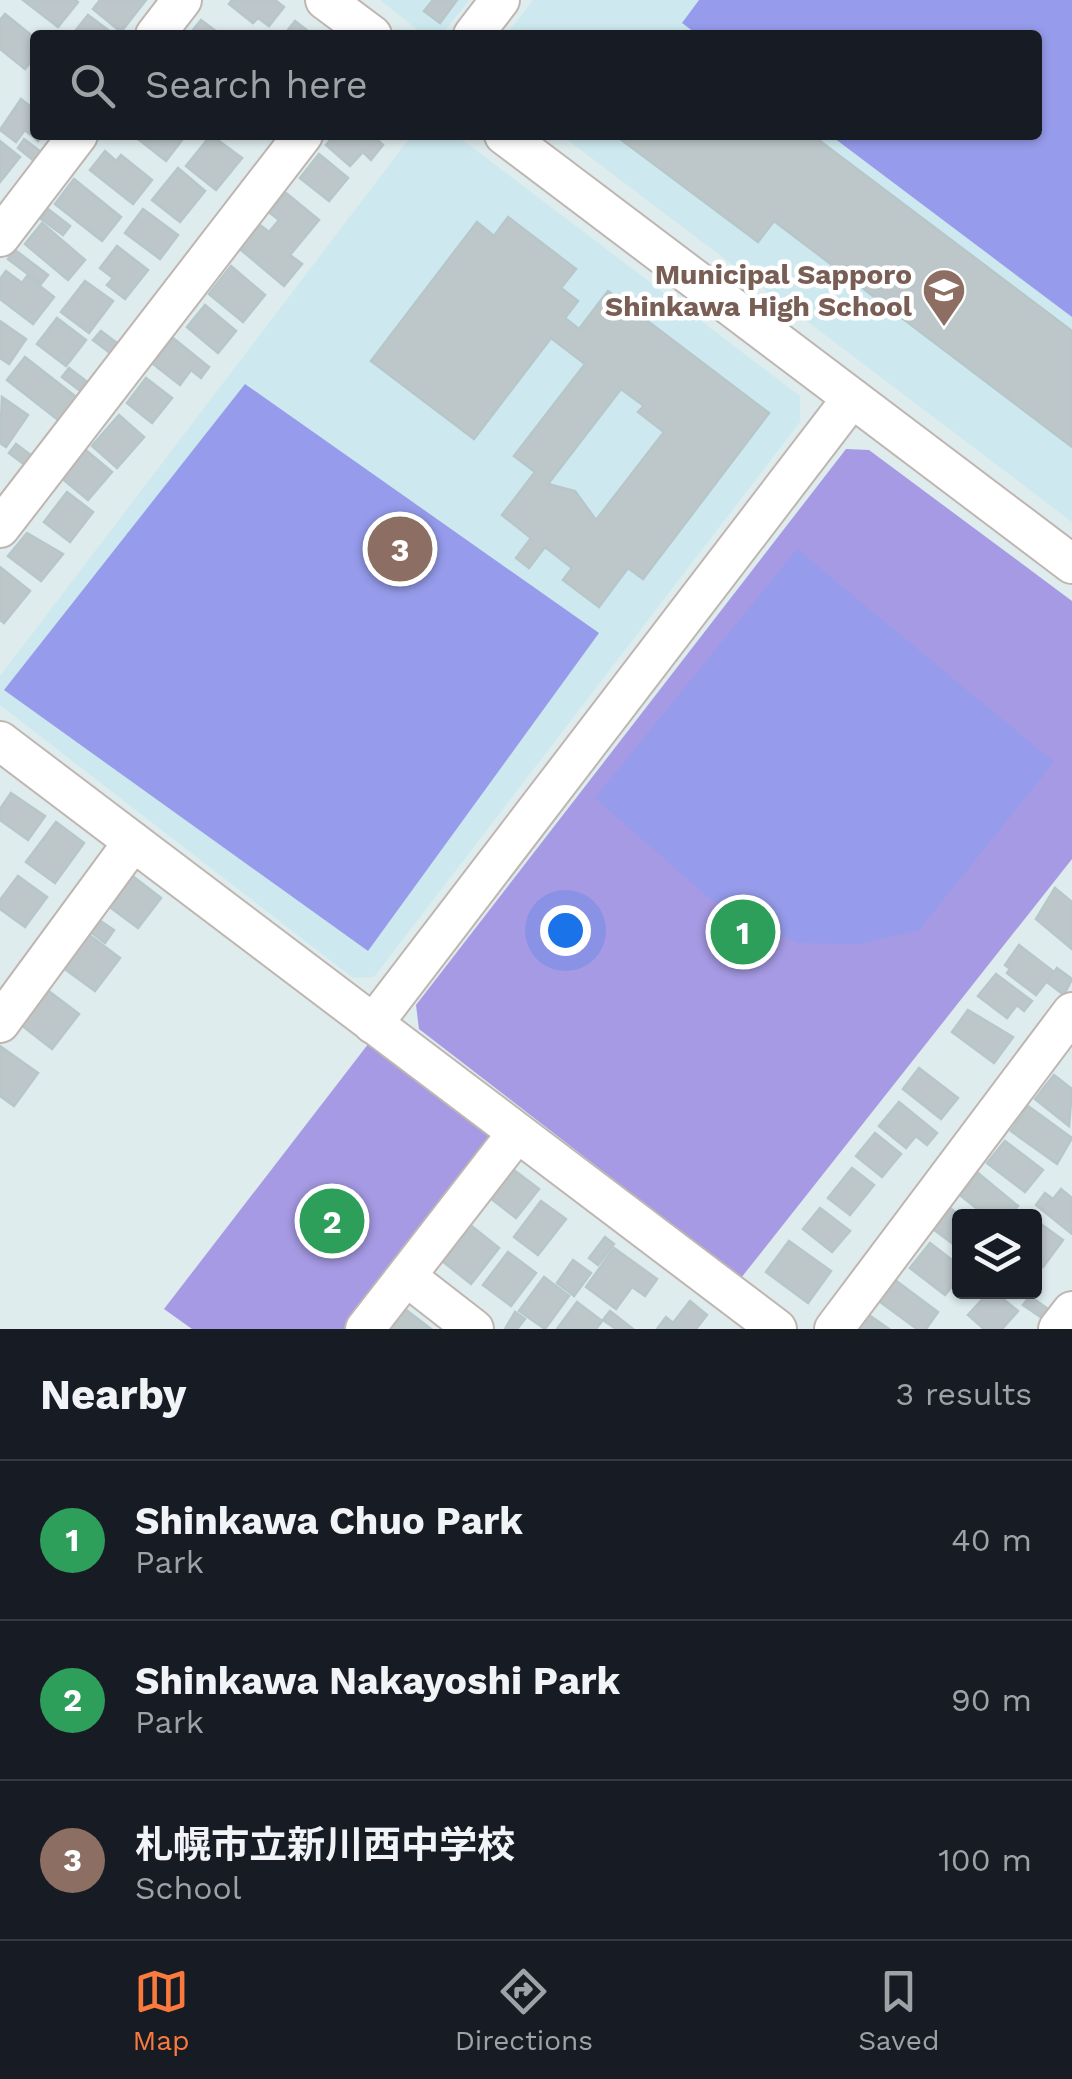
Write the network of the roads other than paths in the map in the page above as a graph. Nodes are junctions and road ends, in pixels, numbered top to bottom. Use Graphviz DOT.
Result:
graph roads {
  1 [pos="182,0"];
  2 [pos="325,0"];
  3 [pos="500,0"];
  4 [pos="159,30"];
  5 [pos="365,30"];
  6 [pos="477,30"];
  7 [pos="74,140"];
  8 [pos="299,140"];
  9 [pos="511,140"];
  10 [pos="0,237"];
  11 [pos="852,398"];
  12 [pos="0,528"];
  13 [pos="1072,564"];
  14 [pos="7,761"];
  15 [pos="133,842"];
  16 [pos="0,1023"];
  17 [pos="373,1024"];
  18 [pos="1065,1034"];
  19 [pos="517,1132"];
  20 [pos="407,1277"];
  21 [pos="1072,1311"];
  22 [pos="365,1329"];
  23 [pos="474,1329"];
  24 [pos="777,1329"];
  25 [pos="834,1329"];
  26 [pos="1058,1329"];
  1 -- 4 [label="street"];
  2 -- 5 [label="street"];
  3 -- 6 [label="street"];
  7 -- 10 [label="street"];
  8 -- 12 [label="street"];
  9 -- 11 [label="street"];
  11 -- 13 [label="street"];
  11 -- 17 [label="street"];
  14 -- 15 [label="street"];
  15 -- 16 [label="street"];
  15 -- 17 [label="street"];
  17 -- 19 [label="street"];
  18 -- 25 [label="street"];
  19 -- 20 [label="street"];
  19 -- 24 [label="street"];
  20 -- 22 [label="street"];
  20 -- 23 [label="street"];
  21 -- 26 [label="street"];
}
